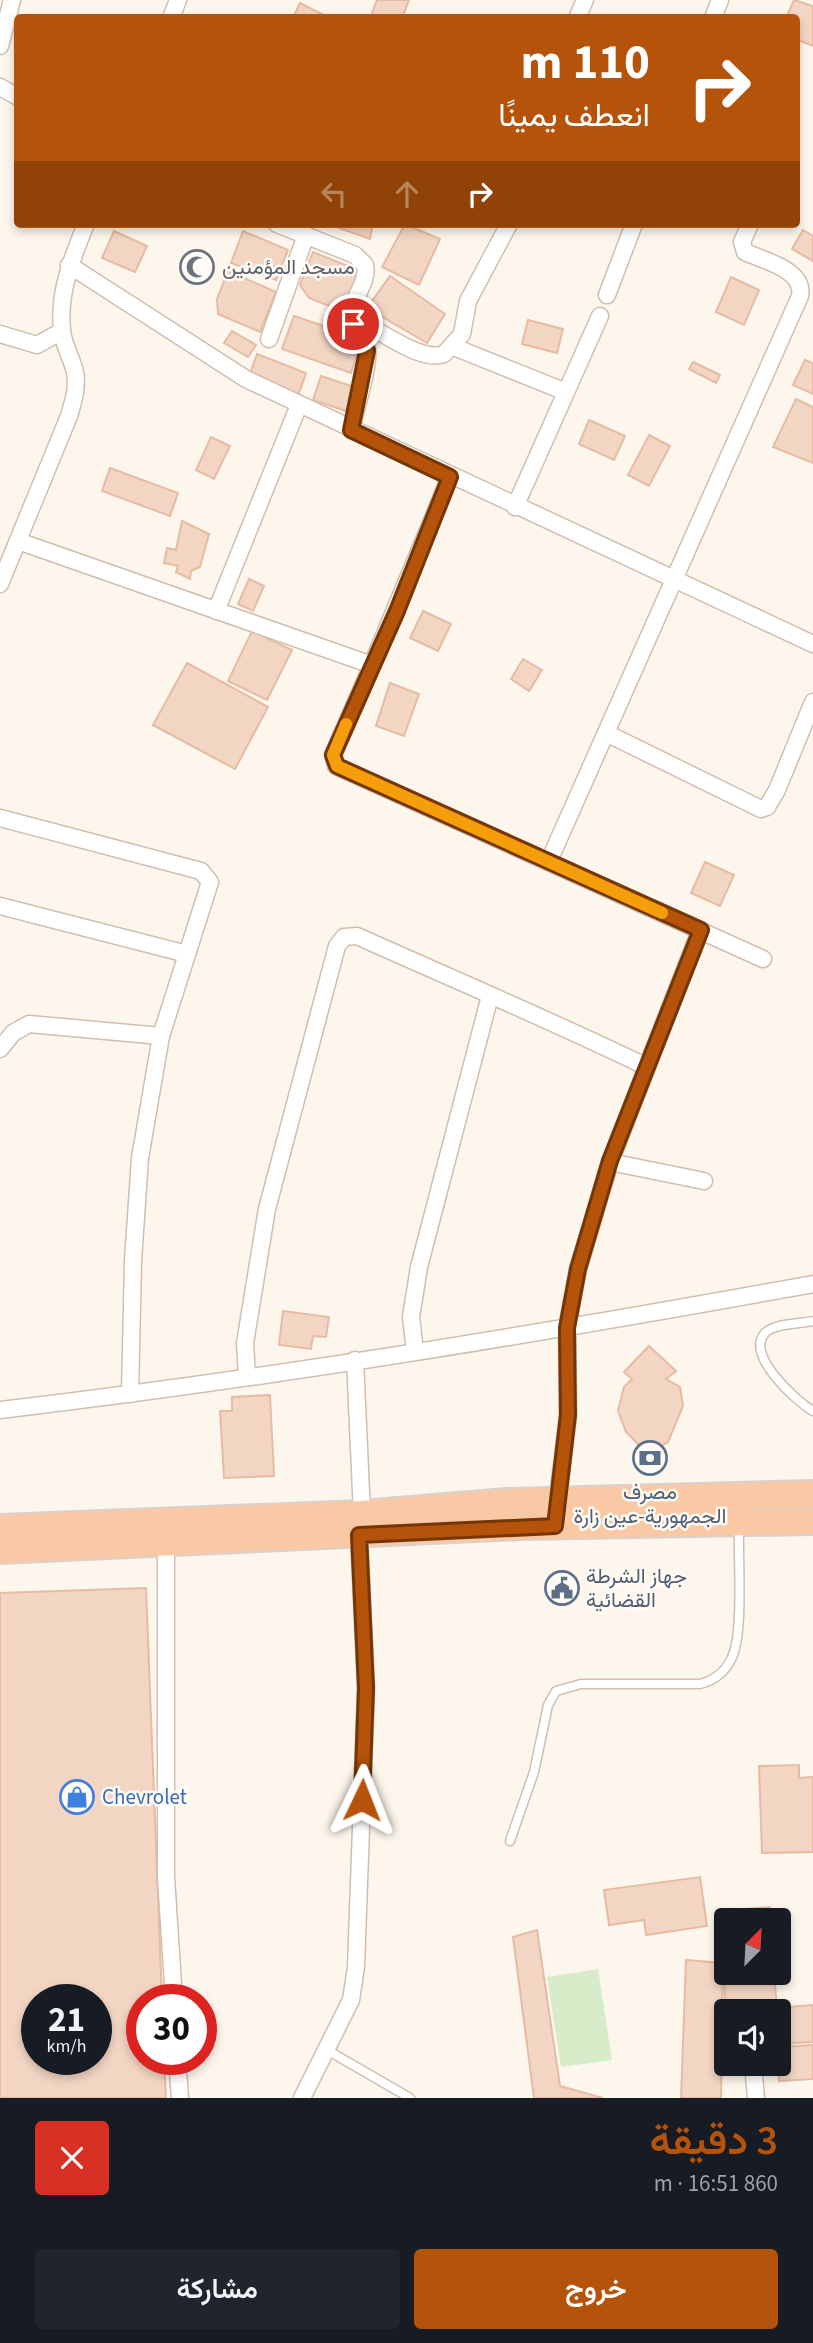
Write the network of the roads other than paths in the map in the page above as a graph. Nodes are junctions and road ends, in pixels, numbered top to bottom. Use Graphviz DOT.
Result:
graph roads {
  1 [pos="12,0"];
  2 [pos="0,46"];
  3 [pos="84,228"];
  4 [pos="288,228"];
  5 [pos="507,228"];
  6 [pos="632,228"];
  7 [pos="748,228"];
  8 [pos="306,235"];
  9 [pos="69,265"];
  10 [pos="607,295"];
  11 [pos="600,316"];
  12 [pos="352,319"];
  13 [pos="62,331"];
  14 [pos="0,334"];
  15 [pos="269,339"];
  16 [pos="454,347"];
  17 [pos="566,392"];
  18 [pos="299,405"];
  19 [pos="351,430"];
  20 [pos="450,477"];
  21 [pos="515,507"];
  22 [pos="18,541"];
  23 [pos="673,581"];
  24 [pos="0,584"];
  25 [pos="216,611"];
  26 [pos="813,643"];
  27 [pos="372,665"];
  28 [pos="813,702"];
  29 [pos="606,733"];
  30 [pos="0,818"];
  31 [pos="549,861"];
  32 [pos="0,906"];
  33 [pos="701,930"];
  34 [pos="187,954"];
  35 [pos="763,959"];
  36 [pos="490,996"];
  37 [pos="161,1036"];
  38 [pos="0,1049"];
  39 [pos="645,1066"];
  40 [pos="610,1161"];
  41 [pos="704,1181"];
  42 [pos="813,1284"];
  43 [pos="813,1321"];
  44 [pos="567,1328"];
  45 [pos="415,1351"];
  46 [pos="355,1360"];
  47 [pos="247,1377"];
  48 [pos="130,1394"];
  49 [pos="0,1410"];
  50 [pos="813,1411"];
  51 [pos="813,1494"];
  52 [pos="557,1513"];
  53 [pos="813,1521"];
  54 [pos="739,1523"];
  55 [pos="361,1524"];
  56 [pos="0,1528"];
  57 [pos="166,1542"];
  58 [pos="0,1550"];
  59 [pos="510,1841"];
  60 [pos="173,1984"];
  61 [pos="327,2050"];
  62 [pos="178,2075"];
  63 [pos="754,2076"];
  64 [pos="180,2098"];
  65 [pos="302,2098"];
  66 [pos="410,2098"];
  67 [pos="756,2098"];
  1 -- 2 [label="street"];
  3 -- 9 [label="street"];
  4 -- 8 [label="street"];
  5 -- 16 [label="street"];
  6 -- 10 [label="street"];
  7 -- 23 [label="street"];
  8 -- 12 [label="street"];
  8 -- 15 [label="street"];
  9 -- 13 [label="street"];
  9 -- 18 [label="street"];
  11 -- 17 [label="street"];
  12 -- 16 [label="street"];
  12 -- 19 [label="street"];
  13 -- 14 [label="street"];
  13 -- 22 [label="street"];
  16 -- 17 [label="street"];
  17 -- 21 [label="street"];
  18 -- 19 [label="street"];
  18 -- 25 [label="street"];
  19 -- 20 [label="street"];
  20 -- 21 [label="street"];
  20 -- 27 [label="street"];
  21 -- 23 [label="street"];
  22 -- 24 [label="street"];
  22 -- 25 [label="street"];
  23 -- 26 [label="street"];
  23 -- 29 [label="street"];
  25 -- 27 [label="street"];
  27 -- 31 [label="street"];
  28 -- 29 [label="street"];
  29 -- 31 [label="street"];
  30 -- 34 [label="street"];
  31 -- 33 [label="street"];
  32 -- 34 [label="street"];
  33 -- 35 [label="street"];
  33 -- 39 [label="street"];
  34 -- 37 [label="street"];
  36 -- 39 [label="street"];
  36 -- 45 [label="street"];
  36 -- 47 [label="street"];
  37 -- 38 [label="street"];
  37 -- 48 [label="street"];
  39 -- 40 [label="street"];
  40 -- 41 [label="street"];
  40 -- 44 [label="street"];
  42 -- 44 [label="street"];
  43 -- 50 [label="lane"];
  44 -- 45 [label="street"];
  44 -- 52 [label="street"];
  45 -- 46 [label="street"];
  46 -- 47 [label="street"];
  46 -- 55 [label="street"];
  47 -- 48 [label="street"];
  48 -- 49 [label="street"];
  51 -- 52 [label="highway"];
  52 -- 54 [label="highway"];
  52 -- 55 [label="highway"];
  53 -- 54 [label="highway"];
  54 -- 59 [label="lane"];
  55 -- 56 [label="highway"];
  55 -- 57 [label="highway"];
  55 -- 61 [label="street"];
  57 -- 58 [label="highway"];
  57 -- 60 [label="street"];
  61 -- 65 [label="street"];
  61 -- 66 [label="lane"];
  62 -- 64 [label="street"];
  63 -- 67 [label="street"];
}
